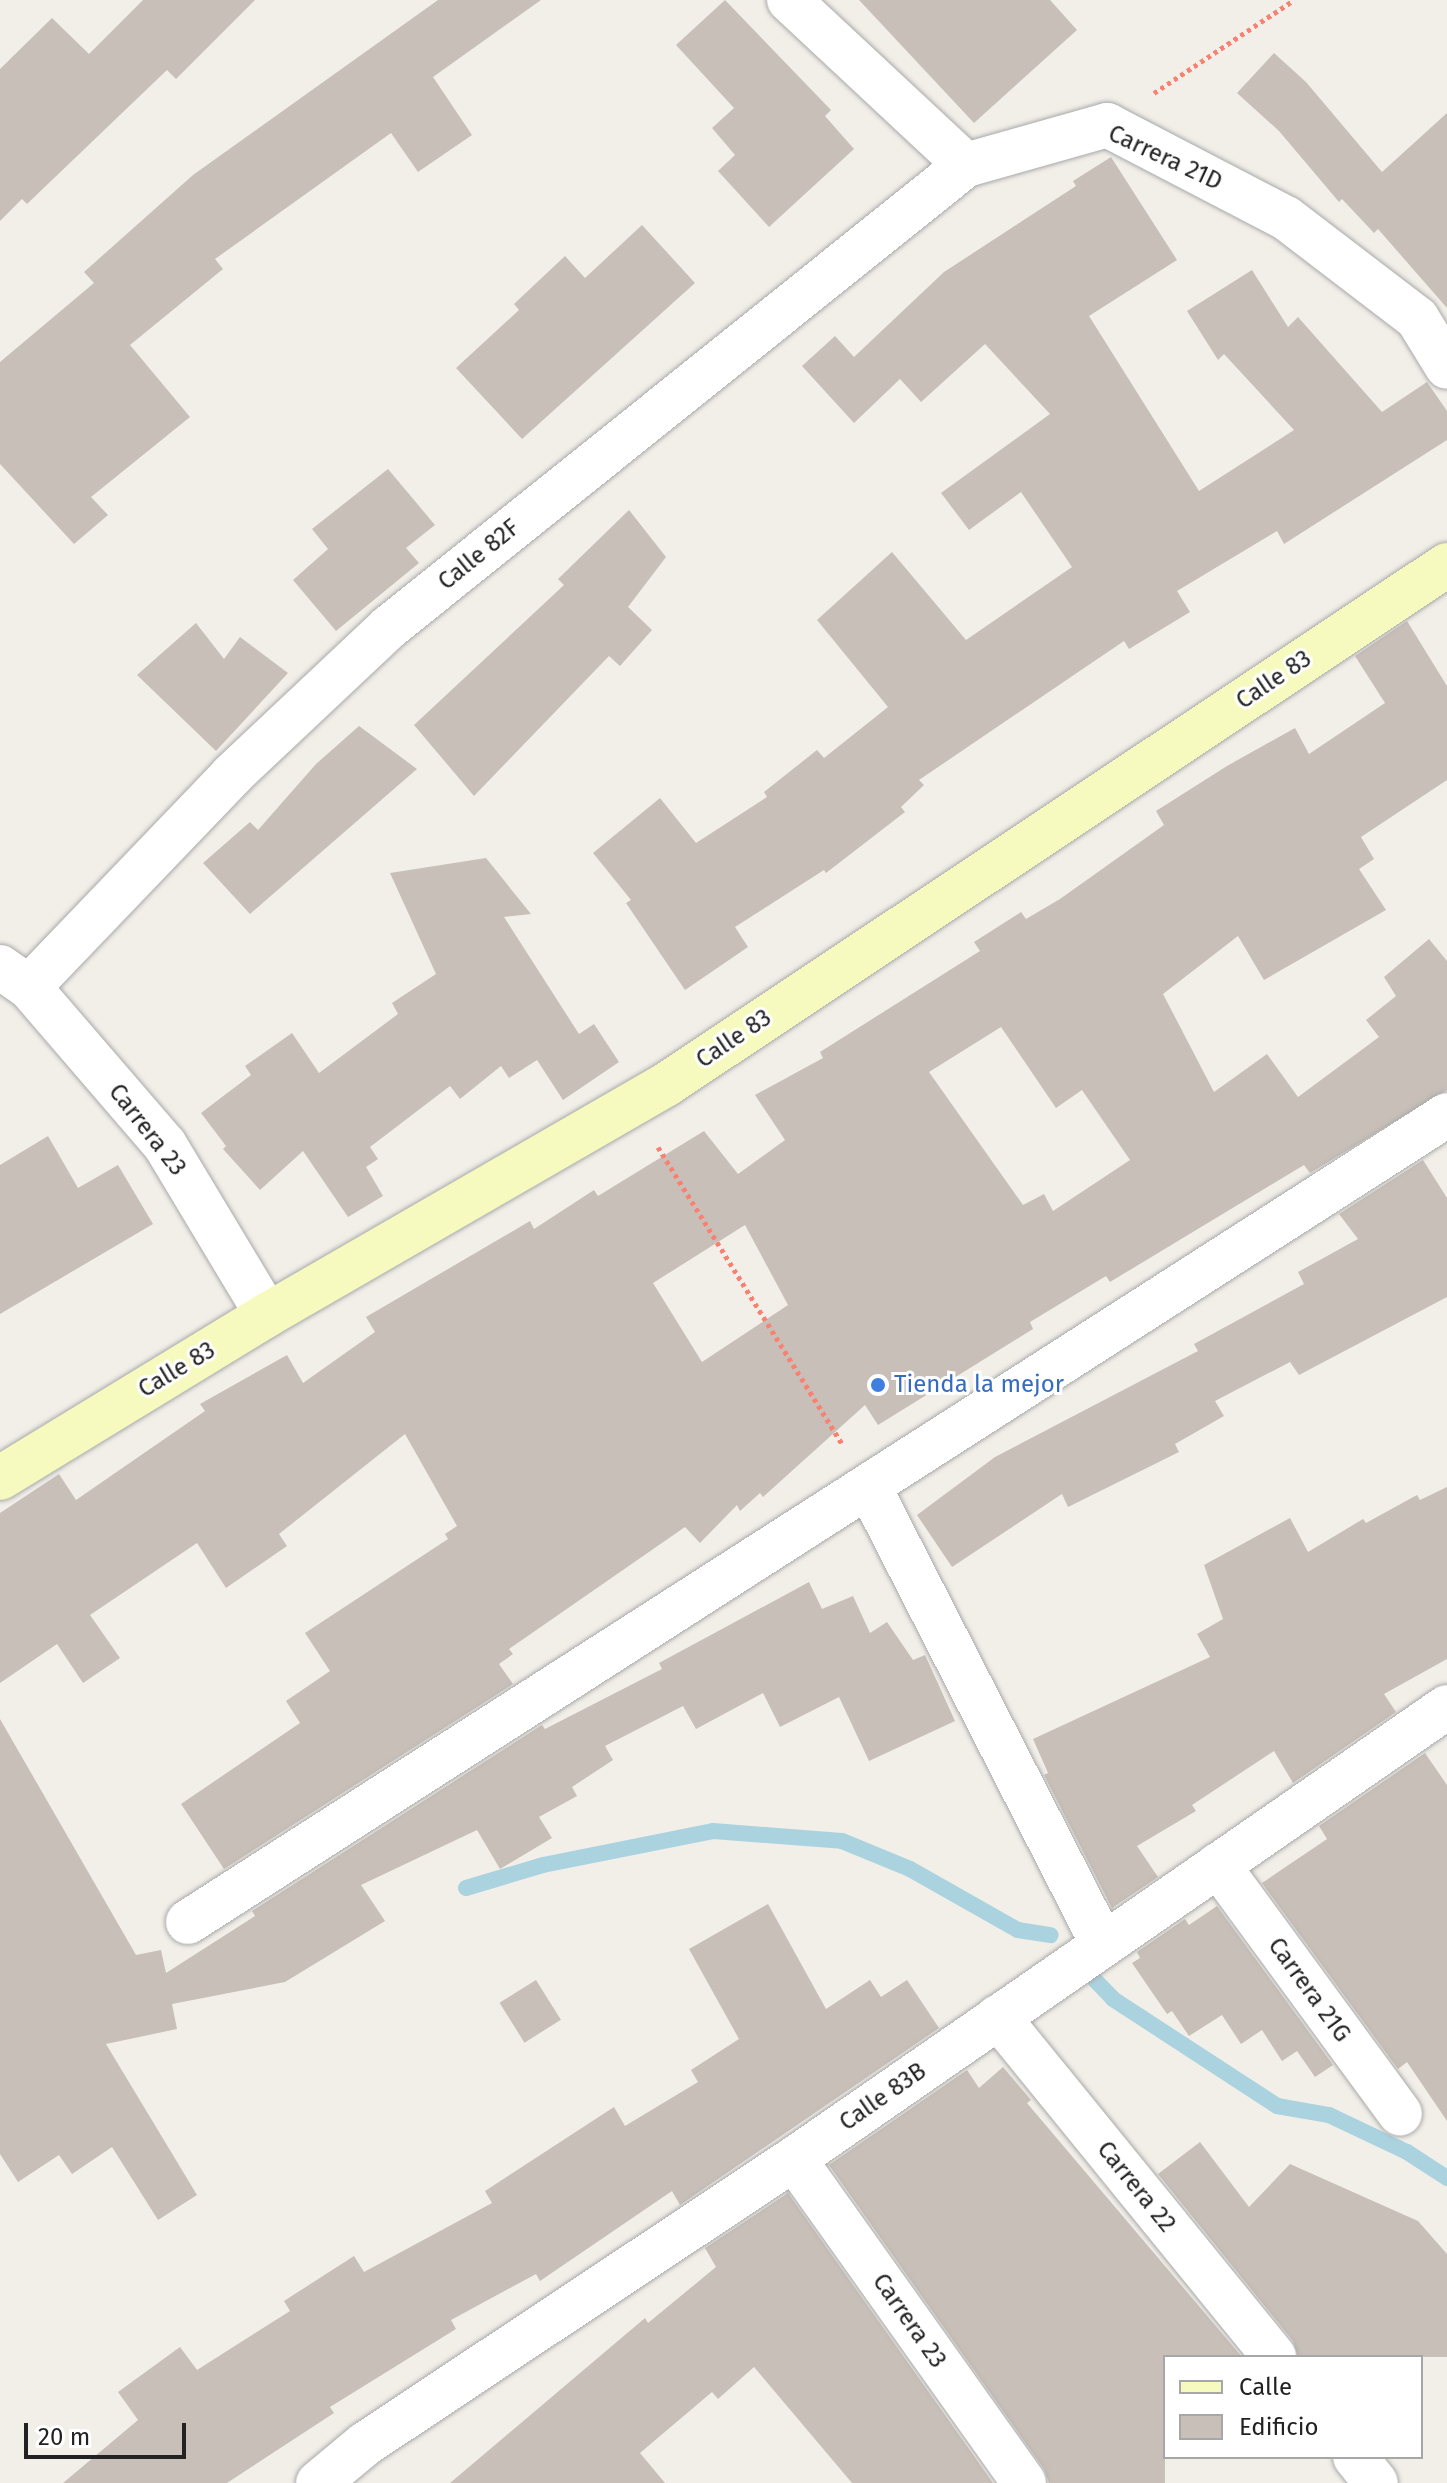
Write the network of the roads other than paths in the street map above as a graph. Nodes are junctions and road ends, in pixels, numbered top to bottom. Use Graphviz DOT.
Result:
graph roads {
  1 [pos="789,0"];
  2 [pos="966,165"];
  3 [pos="1447,367"];
  4 [pos="1447,565"];
  5 [pos="14,977"];
  6 [pos="1447,1115"];
  7 [pos="267,1315"];
  8 [pos="0,1478"];
  9 [pos="870,1489"];
  10 [pos="1442,1720"];
  11 [pos="1218,1865"];
  12 [pos="188,1922"];
  13 [pos="1085,1957"];
  14 [pos="998,2017"];
  15 [pos="1400,2114"];
  16 [pos="794,2159"];
  17 [pos="1272,2355"];
  18 [pos="1357,2459"];
  19 [pos="318,2483"];
  20 [pos="1024,2483"];
  21 [pos="1376,2483"];
  1 -- 2 [label="street"];
  2 -- 3 [label="street, Carrera 21D"];
  2 -- 5 [label="street, Calle 82F"];
  4 -- 7 [label="street, Calle 83"];
  5 -- 7 [label="street, Carrera 23"];
  6 -- 9 [label="street"];
  7 -- 8 [label="street, Calle 83"];
  9 -- 12 [label="street"];
  9 -- 13 [label="street"];
  10 -- 11 [label="street, Calle 83B"];
  11 -- 13 [label="street, Calle 83B"];
  11 -- 15 [label="street, Carrera 21G"];
  13 -- 14 [label="street, Calle 83B"];
  14 -- 16 [label="street, Calle 83B"];
  14 -- 17 [label="street, Carrera 22"];
  16 -- 19 [label="street, Calle 83B"];
  16 -- 20 [label="street, Carrera 23"];
  18 -- 21 [label="street"];
}
